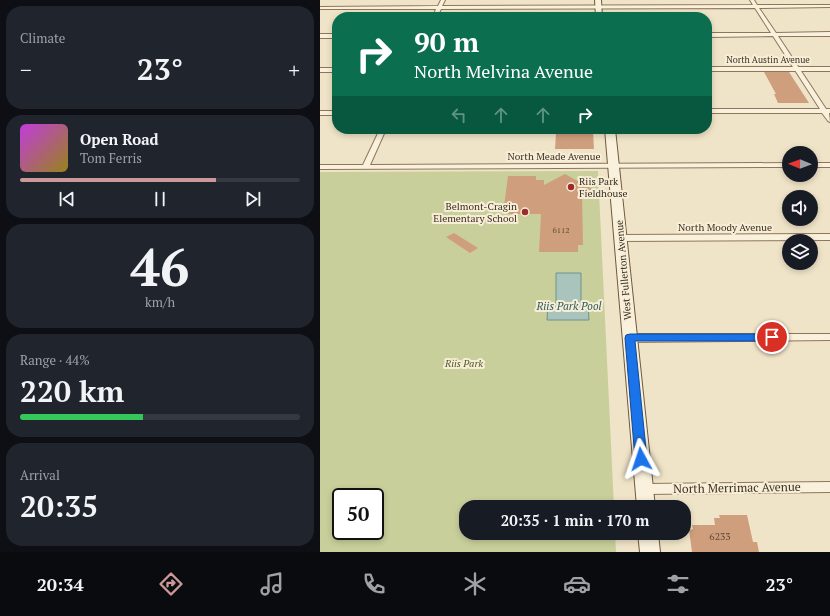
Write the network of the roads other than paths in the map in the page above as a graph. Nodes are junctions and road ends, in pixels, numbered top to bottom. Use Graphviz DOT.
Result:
graph roads {
  1 [pos="443,0"];
  2 [pos="752,0"];
  3 [pos="598,4"];
  4 [pos="756,6"];
  5 [pos="830,6"];
  6 [pos="439,7"];
  7 [pos="320,8"];
  8 [pos="437,12"];
  9 [pos="774,34"];
  10 [pos="830,34"];
  11 [pos="712,35"];
  12 [pos="320,36"];
  13 [pos="332,36"];
  14 [pos="712,69"];
  15 [pos="797,69"];
  16 [pos="830,69"];
  17 [pos="320,70"];
  18 [pos="332,70"];
  19 [pos="712,111"];
  20 [pos="827,111"];
  21 [pos="320,113"];
  22 [pos="332,113"];
  23 [pos="830,120"];
  24 [pos="381,134"];
  25 [pos="611,134"];
  26 [pos="782,165"];
  27 [pos="818,165"];
  28 [pos="830,165"];
  29 [pos="614,166"];
  30 [pos="320,167"];
  31 [pos="365,167"];
  32 [pos="830,237"];
  33 [pos="620,238"];
  34 [pos="830,337"];
  35 [pos="630,338"];
  36 [pos="830,487"];
  37 [pos="644,490"];
  38 [pos="645,500"];
  39 [pos="649,540"];
  40 [pos="650,552"];
  1 -- 6 [label="street"];
  2 -- 4 [label="street"];
  3 -- 4 [label="street"];
  3 -- 6 [label="street"];
  4 -- 5 [label="street"];
  4 -- 9 [label="street"];
  6 -- 7 [label="street"];
  6 -- 8 [label="street"];
  9 -- 10 [label="street"];
  9 -- 11 [label="street"];
  9 -- 15 [label="street"];
  12 -- 13 [label="street"];
  14 -- 15 [label="street, North Austin Avenue"];
  15 -- 16 [label="street, North Austin Avenue"];
  15 -- 20 [label="street"];
  17 -- 18 [label="street"];
  19 -- 20 [label="street"];
  20 -- 23 [label="street"];
  21 -- 22 [label="street"];
  24 -- 31 [label="street"];
  25 -- 29 [label="main road, West Fullerton Avenue"];
  26 -- 29 [label="street, North Meade Avenue"];
  27 -- 28 [label="street"];
  29 -- 31 [label="street, North Meade Avenue"];
  29 -- 33 [label="main road, West Fullerton Avenue"];
  30 -- 31 [label="street, North Meade Avenue"];
  32 -- 33 [label="street, North Moody Avenue"];
  33 -- 35 [label="main road, West Fullerton Avenue"];
  34 -- 35 [label="street"];
  35 -- 37 [label="main road, West Fullerton Avenue"];
  36 -- 37 [label="street, North Merrimac Avenue"];
  37 -- 38 [label="main road, West Fullerton Avenue"];
  39 -- 40 [label="main road"];
}
